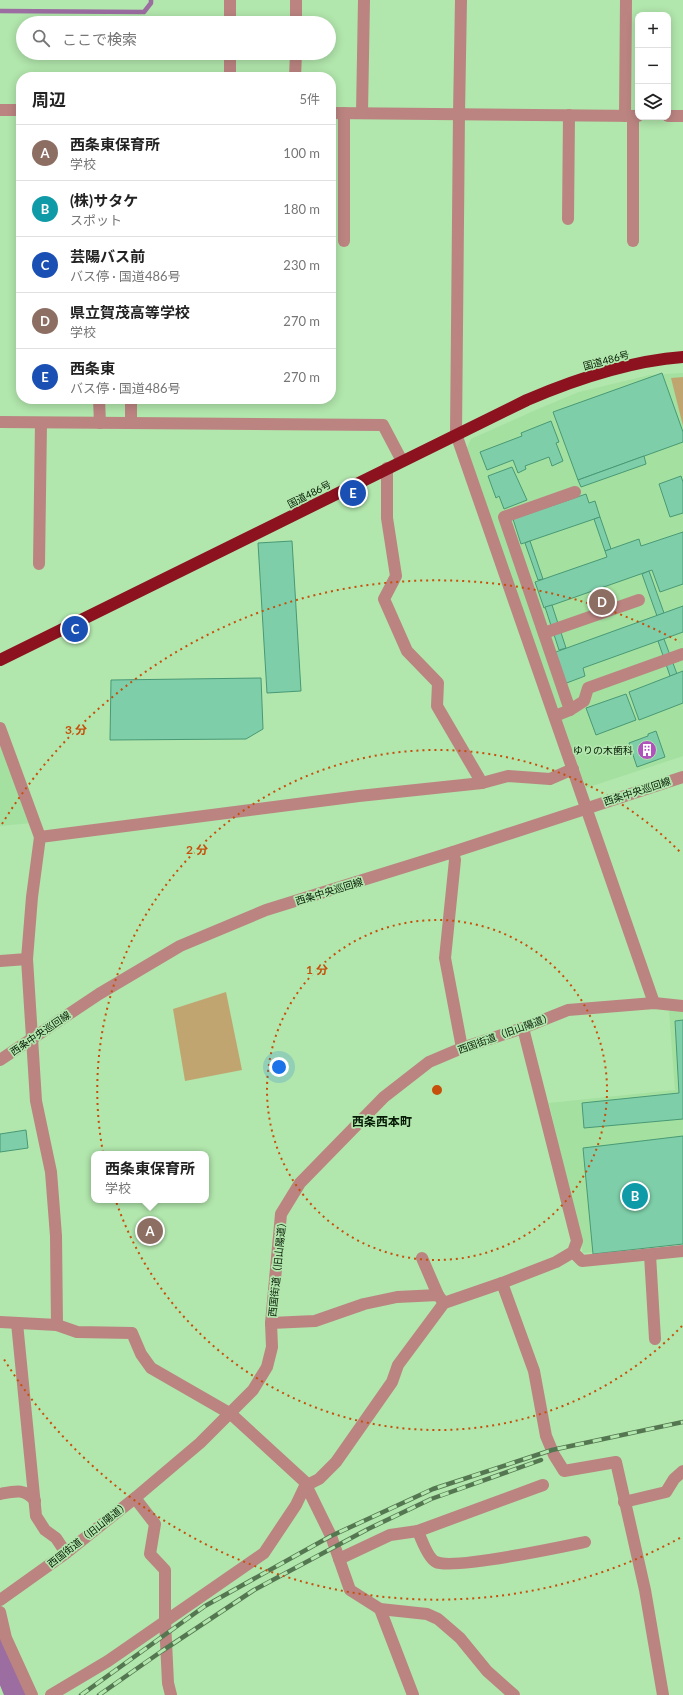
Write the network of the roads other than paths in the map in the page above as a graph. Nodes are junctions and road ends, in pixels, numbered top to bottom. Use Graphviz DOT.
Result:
graph roads {
  1 [pos="230,0"];
  2 [pos="296,0"];
  3 [pos="364,0"];
  4 [pos="461,0"];
  5 [pos="626,0"];
  6 [pos="230,16"];
  7 [pos="296,16"];
  8 [pos="230,60"];
  9 [pos="296,60"];
  10 [pos="230,72"];
  11 [pos="295,72"];
  12 [pos="0,110"];
  13 [pos="16,110"];
  14 [pos="336,113"];
  15 [pos="344,113"];
  16 [pos="362,113"];
  17 [pos="458,114"];
  18 [pos="569,115"];
  19 [pos="632,116"];
  20 [pos="671,116"];
  21 [pos="683,116"];
  22 [pos="568,219"];
  23 [pos="344,241"];
  24 [pos="633,241"];
  25 [pos="683,357"];
  26 [pos="99,404"];
  27 [pos="131,404"];
  28 [pos="0,422"];
  29 [pos="41,422"];
  30 [pos="100,423"];
  31 [pos="131,423"];
  32 [pos="456,434"];
  33 [pos="402,461"];
  34 [pos="387,468"];
  35 [pos="575,492"];
  36 [pos="40,564"];
  37 [pos="639,600"];
  38 [pos="544,633"];
  39 [pos="683,654"];
  40 [pos="0,660"];
  41 [pos="570,710"];
  42 [pos="554,716"];
  43 [pos="0,728"];
  44 [pos="573,769"];
  45 [pos="683,777"];
  46 [pos="482,783"];
  47 [pos="586,808"];
  48 [pos="40,837"];
  49 [pos="453,852"];
  50 [pos="27,959"];
  51 [pos="0,961"];
  52 [pos="654,1003"];
  53 [pos="683,1006"];
  54 [pos="523,1028"];
  55 [pos="34,1037"];
  56 [pos="462,1048"];
  57 [pos="0,1060"];
  58 [pos="683,1251"];
  59 [pos="573,1252"];
  60 [pos="650,1255"];
  61 [pos="422,1258"];
  62 [pos="502,1283"];
  63 [pos="441,1299"];
  64 [pos="0,1322"];
  65 [pos="17,1323"];
  66 [pos="272,1323"];
  67 [pos="57,1325"];
  68 [pos="655,1339"];
  69 [pos="231,1414"];
  70 [pos="683,1471"];
  71 [pos="543,1485"];
  72 [pos="305,1486"];
  73 [pos="0,1494"];
  74 [pos="135,1498"];
  75 [pos="35,1502"];
  76 [pos="624,1502"];
  77 [pos="418,1531"];
  78 [pos="585,1542"];
  79 [pos="66,1553"];
  80 [pos="340,1559"];
  81 [pos="0,1600"];
  82 [pos="380,1609"];
  83 [pos="0,1612"];
  84 [pos="165,1621"];
  85 [pos="32,1695"];
  86 [pos="51,1695"];
  87 [pos="171,1695"];
  88 [pos="413,1695"];
  89 [pos="514,1695"];
  90 [pos="663,1695"];
  1 -- 6 [label="street"];
  2 -- 7 [label="street"];
  3 -- 16 [label="street"];
  4 -- 17 [label="street"];
  5 -- 19 [label="street"];
  8 -- 10 [label="street"];
  9 -- 11 [label="street"];
  12 -- 13 [label="street"];
  14 -- 15 [label="street"];
  15 -- 16 [label="street"];
  15 -- 23 [label="street"];
  16 -- 17 [label="street"];
  17 -- 18 [label="street"];
  17 -- 32 [label="street"];
  18 -- 19 [label="street"];
  18 -- 22 [label="street"];
  19 -- 24 [label="street"];
  20 -- 21 [label="street"];
  25 -- 32 [label="highway, 国道486号"];
  26 -- 30 [label="street"];
  27 -- 31 [label="street"];
  28 -- 29 [label="street"];
  29 -- 30 [label="street"];
  29 -- 36 [label="street"];
  30 -- 31 [label="street"];
  31 -- 33 [label="street"];
  32 -- 33 [label="highway, 国道486号"];
  32 -- 42 [label="street"];
  33 -- 34 [label="highway, 国道486号"];
  34 -- 40 [label="highway, 国道486号"];
  34 -- 46 [label="street"];
  35 -- 38 [label="street"];
  37 -- 38 [label="street"];
  38 -- 41 [label="street"];
  39 -- 41 [label="street"];
  41 -- 42 [label="street"];
  42 -- 44 [label="street"];
  43 -- 48 [label="street"];
  44 -- 46 [label="street"];
  44 -- 47 [label="street"];
  45 -- 47 [label="street, 西条中央巡回線"];
  46 -- 48 [label="street"];
  47 -- 49 [label="street, 西条中央巡回線"];
  47 -- 52 [label="street"];
  48 -- 50 [label="street"];
  49 -- 55 [label="street, 西条中央巡回線"];
  49 -- 56 [label="street"];
  50 -- 51 [label="street"];
  50 -- 55 [label="street"];
  52 -- 53 [label="street, 西国街道（旧山陽道）"];
  52 -- 54 [label="street, 西国街道（旧山陽道）"];
  54 -- 56 [label="street, 西国街道（旧山陽道）"];
  54 -- 59 [label="street"];
  55 -- 57 [label="street, 西条中央巡回線"];
  55 -- 67 [label="street"];
  56 -- 66 [label="street, 西国街道（旧山陽道）"];
  58 -- 60 [label="street"];
  59 -- 60 [label="street"];
  59 -- 62 [label="street"];
  60 -- 68 [label="street"];
  61 -- 63 [label="street"];
  62 -- 63 [label="street"];
  62 -- 76 [label="street"];
  63 -- 66 [label="street"];
  63 -- 72 [label="street"];
  64 -- 65 [label="street"];
  65 -- 67 [label="street"];
  65 -- 75 [label="street"];
  66 -- 69 [label="street, 西国街道（旧山陽道）"];
  67 -- 69 [label="street"];
  69 -- 72 [label="street"];
  69 -- 74 [label="street, 西国街道（旧山陽道）"];
  70 -- 76 [label="street"];
  71 -- 77 [label="street"];
  72 -- 80 [label="street"];
  72 -- 84 [label="street"];
  73 -- 75 [label="street"];
  74 -- 79 [label="street, 西国街道（旧山陽道）"];
  74 -- 84 [label="street"];
  75 -- 79 [label="street"];
  76 -- 90 [label="street"];
  77 -- 78 [label="street"];
  77 -- 80 [label="street"];
  79 -- 81 [label="street, 西国街道（旧山陽道）"];
  80 -- 82 [label="street"];
  82 -- 88 [label="street"];
  82 -- 89 [label="street"];
  83 -- 85 [label="street"];
  84 -- 86 [label="street"];
  84 -- 87 [label="street"];
}
